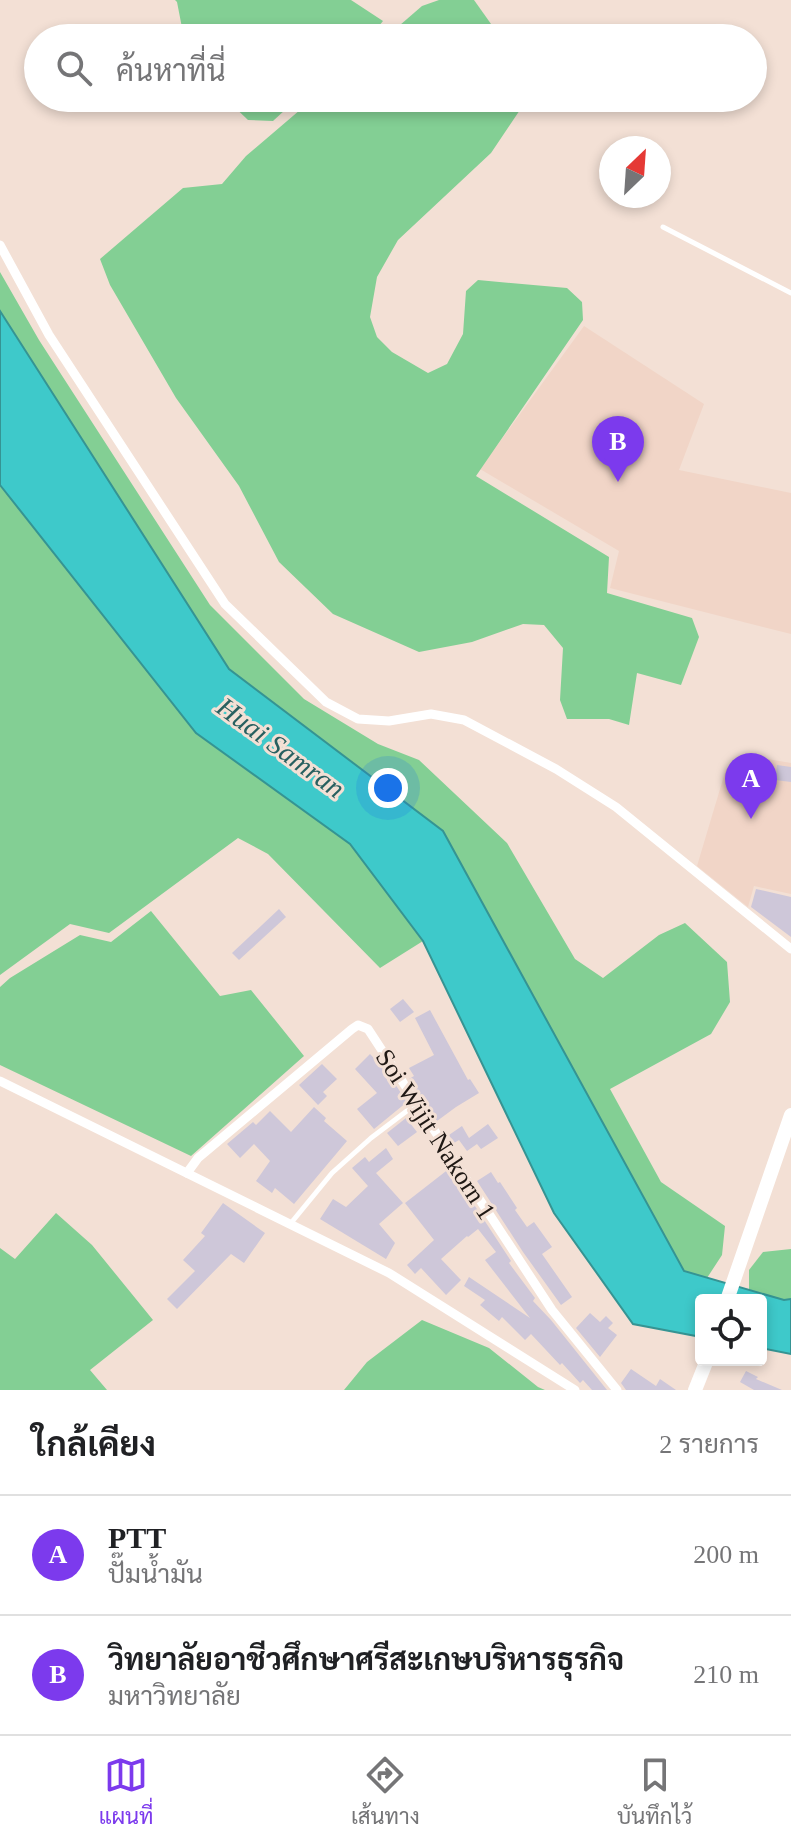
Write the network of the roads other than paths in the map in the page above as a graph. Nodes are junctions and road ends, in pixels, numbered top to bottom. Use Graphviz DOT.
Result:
graph roads {
  1 [pos="663,227"];
  2 [pos="0,245"];
  3 [pos="791,293"];
  4 [pos="791,949"];
  5 [pos="0,1081"];
  6 [pos="416,1103"];
  7 [pos="791,1115"];
  8 [pos="187,1173"];
  9 [pos="290,1224"];
  10 [pos="729,1294"];
  11 [pos="705,1366"];
  12 [pos="575,1390"];
  13 [pos="617,1390"];
  14 [pos="695,1390"];
  1 -- 3 [label="lane"];
  2 -- 4 [label="street"];
  5 -- 8 [label="street"];
  6 -- 8 [label="street, Soi Wijit Nakorn 1"];
  6 -- 9 [label="lane"];
  6 -- 13 [label="street, Soi Wijit Nakorn 1"];
  7 -- 10 [label="street"];
  8 -- 9 [label="street"];
  9 -- 12 [label="street"];
  11 -- 14 [label="street"];
}
